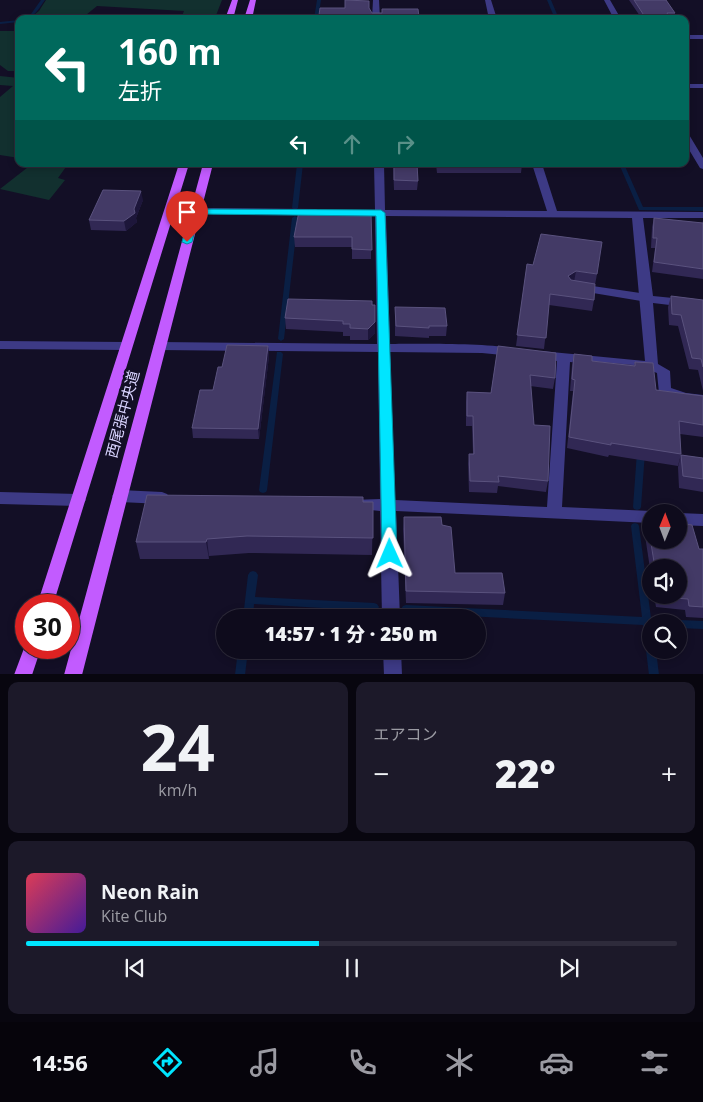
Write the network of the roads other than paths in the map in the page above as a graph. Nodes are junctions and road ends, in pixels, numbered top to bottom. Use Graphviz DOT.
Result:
graph roads {
  1 [pos="235,0"];
  2 [pos="253,0"];
  3 [pos="376,0"];
  4 [pos="488,0"];
  5 [pos="607,0"];
  6 [pos="231,15"];
  7 [pos="249,15"];
  8 [pos="376,15"];
  9 [pos="492,15"];
  10 [pos="616,15"];
  11 [pos="689,37"];
  12 [pos="703,37"];
  13 [pos="689,86"];
  14 [pos="703,86"];
  15 [pos="689,142"];
  16 [pos="703,166"];
  17 [pos="183,167"];
  18 [pos="207,167"];
  19 [pos="380,167"];
  20 [pos="538,167"];
  21 [pos="194,211"];
  22 [pos="381,213"];
  23 [pos="553,214"];
  24 [pos="637,215"];
  25 [pos="703,216"];
  26 [pos="574,287"];
  27 [pos="647,298"];
  28 [pos="703,305"];
  29 [pos="0,345"];
  30 [pos="126,346"];
  31 [pos="159,346"];
  32 [pos="384,348"];
  33 [pos="564,357"];
  34 [pos="652,366"];
  35 [pos="703,399"];
  36 [pos="120,496"];
  37 [pos="0,498"];
  38 [pos="180,498"];
  39 [pos="78,500"];
  40 [pos="338,503"];
  41 [pos="388,505"];
  42 [pos="554,513"];
  43 [pos="642,517"];
  44 [pos="688,519"];
  45 [pos="703,520"];
  46 [pos="48,594"];
  47 [pos="391,609"];
  48 [pos="28,659"];
  49 [pos="392,659"];
  50 [pos="23,674"];
  51 [pos="73,674"];
  52 [pos="393,674"];
  1 -- 6 [label="main road"];
  2 -- 7 [label="main road"];
  3 -- 8 [label="street"];
  4 -- 9 [label="street"];
  5 -- 10 [label="street"];
  11 -- 12 [label="street"];
  13 -- 14 [label="street"];
  15 -- 16 [label="street"];
  17 -- 30 [label="main road, 西尾張中央道"];
  18 -- 21 [label="main road, 西尾張中央道"];
  19 -- 22 [label="street"];
  20 -- 23 [label="street"];
  21 -- 22 [label="street"];
  21 -- 31 [label="main road, 西尾張中央道"];
  22 -- 23 [label="street"];
  22 -- 32 [label="street"];
  23 -- 24 [label="street"];
  24 -- 25 [label="street"];
  24 -- 27 [label="street"];
  26 -- 27 [label="street"];
  27 -- 28 [label="street"];
  27 -- 34 [label="street"];
  29 -- 30 [label="street"];
  30 -- 39 [label="main road, 西尾張中央道"];
  31 -- 32 [label="street"];
  31 -- 36 [label="main road, 西尾張中央道"];
  32 -- 33 [label="street"];
  32 -- 41 [label="street"];
  33 -- 34 [label="street"];
  33 -- 42 [label="street"];
  34 -- 35 [label="street"];
  36 -- 38 [label="street"];
  36 -- 51 [label="main road, 西尾張中央道"];
  37 -- 39 [label="street"];
  39 -- 46 [label="main road, 西尾張中央道"];
  40 -- 41 [label="street"];
  41 -- 42 [label="street"];
  41 -- 47 [label="street"];
  42 -- 43 [label="street"];
  44 -- 45 [label="street"];
  48 -- 50 [label="main road"];
  49 -- 52 [label="street"];
}
